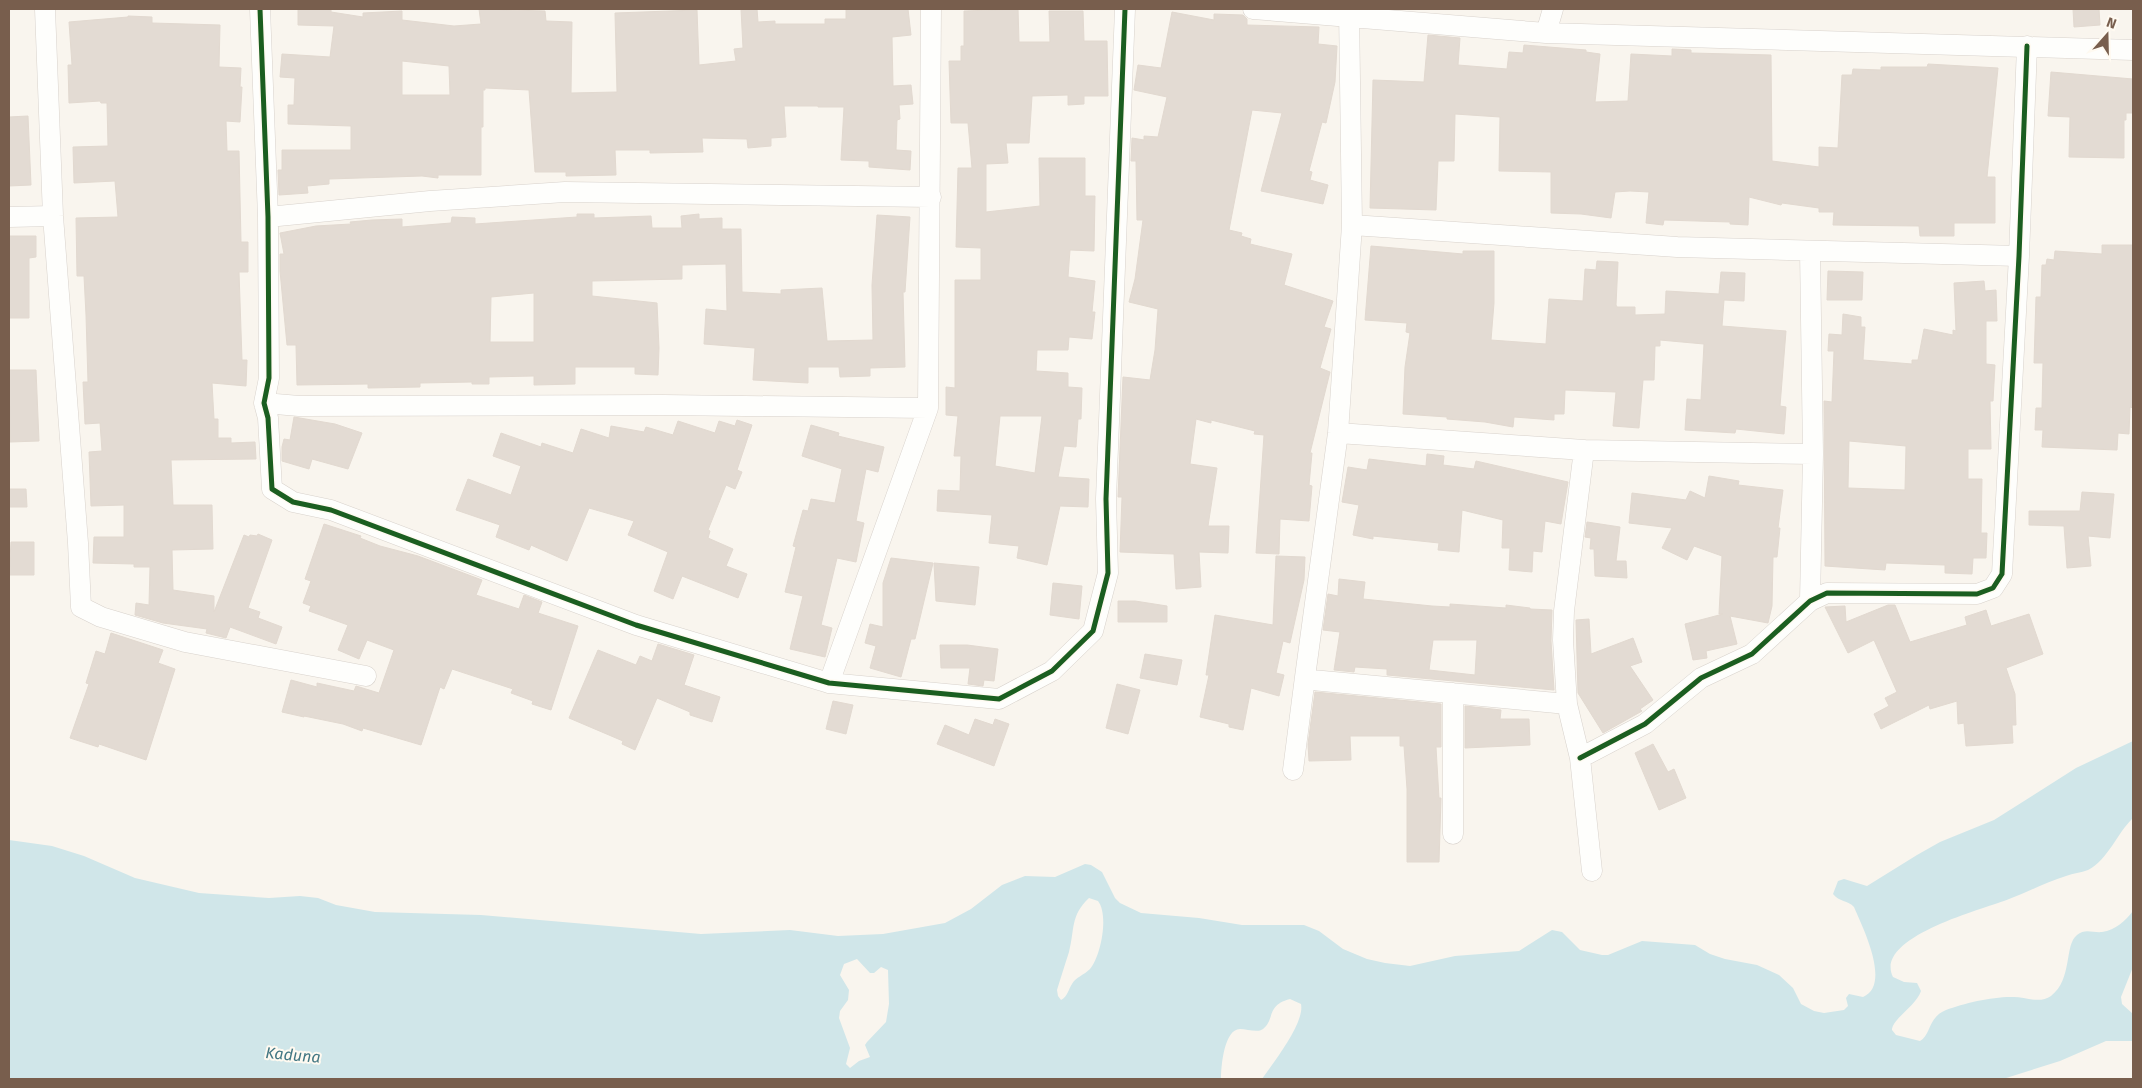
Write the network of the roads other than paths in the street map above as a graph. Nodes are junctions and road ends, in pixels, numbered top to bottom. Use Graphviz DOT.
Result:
graph roads {
  1 [pos="45,9"];
  2 [pos="260,9"];
  3 [pos="931,9"];
  4 [pos="1125,9"];
  5 [pos="1253,9"];
  6 [pos="1553,9"];
  7 [pos="1349,13"];
  8 [pos="1546,33"];
  9 [pos="2027,46"];
  10 [pos="2133,50"];
  11 [pos="931,197"];
  12 [pos="53,216"];
  13 [pos="268,216"];
  14 [pos="9,217"];
  15 [pos="1352,225"];
  16 [pos="1810,251"];
  17 [pos="2019,256"];
  18 [pos="264,403"];
  19 [pos="928,408"];
  20 [pos="1338,433"];
  21 [pos="1584,450"];
  22 [pos="1813,454"];
  23 [pos="1810,601"];
  24 [pos="366,676"];
  25 [pos="1305,677"];
  26 [pos="829,683"];
  27 [pos="1453,693"];
  28 [pos="1567,704"];
  29 [pos="1580,758"];
  30 [pos="1293,770"];
  31 [pos="1453,834"];
  32 [pos="1592,871"];
  1 -- 12 [label="street"];
  2 -- 13 [label="street"];
  3 -- 11 [label="street"];
  4 -- 26 [label="street"];
  5 -- 7 [label="street"];
  6 -- 8 [label="street"];
  7 -- 8 [label="street"];
  7 -- 15 [label="street"];
  8 -- 9 [label="street"];
  9 -- 10 [label="street"];
  9 -- 17 [label="street"];
  11 -- 13 [label="street"];
  11 -- 19 [label="street"];
  12 -- 14 [label="street"];
  12 -- 24 [label="street"];
  13 -- 18 [label="street"];
  15 -- 16 [label="street"];
  15 -- 20 [label="street"];
  16 -- 17 [label="street"];
  16 -- 22 [label="street"];
  17 -- 23 [label="street"];
  18 -- 19 [label="street"];
  18 -- 26 [label="street"];
  19 -- 26 [label="street"];
  20 -- 21 [label="street"];
  20 -- 25 [label="street"];
  21 -- 22 [label="street"];
  21 -- 28 [label="street"];
  22 -- 23 [label="street"];
  23 -- 29 [label="street"];
  25 -- 27 [label="street"];
  25 -- 30 [label="street"];
  27 -- 28 [label="street"];
  27 -- 31 [label="street"];
  28 -- 29 [label="street"];
  29 -- 32 [label="street"];
}
